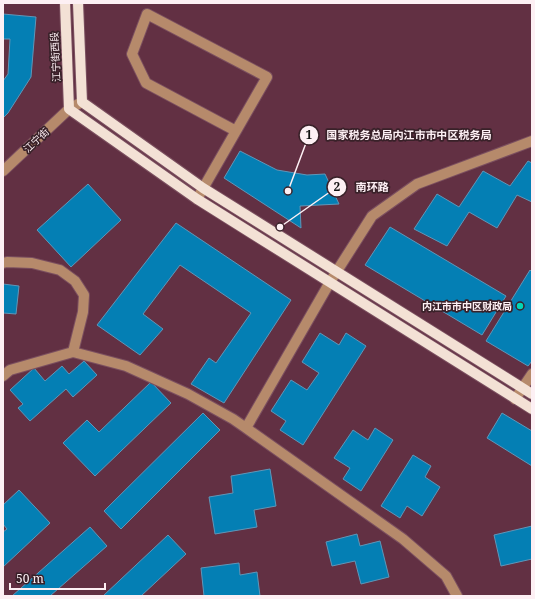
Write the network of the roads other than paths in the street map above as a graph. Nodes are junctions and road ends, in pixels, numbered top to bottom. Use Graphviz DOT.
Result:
graph roads {
  1 [pos="64,3"];
  2 [pos="78,3"];
  3 [pos="82,102"];
  4 [pos="69,109"];
  5 [pos="236,131"];
  6 [pos="532,141"];
  7 [pos="3,171"];
  8 [pos="203,188"];
  9 [pos="197,199"];
  10 [pos="3,263"];
  11 [pos="336,271"];
  12 [pos="330,282"];
  13 [pos="73,352"];
  14 [pos="532,374"];
  15 [pos="3,376"];
  16 [pos="522,388"];
  17 [pos="532,394"];
  18 [pos="515,399"];
  19 [pos="532,409"];
  20 [pos="246,428"];
  21 [pos="457,596"];
  1 -- 4 [label="main road, 江宁街西段"];
  2 -- 3 [label="main road"];
  3 -- 4 [label="street, 江宁街"];
  3 -- 8 [label="main road"];
  4 -- 7 [label="street, 江宁街"];
  4 -- 9 [label="main road"];
  5 -- 5 [label="street"];
  5 -- 8 [label="street"];
  6 -- 11 [label="street"];
  8 -- 9 [label="street"];
  8 -- 11 [label="main road"];
  9 -- 12 [label="main road"];
  10 -- 13 [label="street"];
  11 -- 12 [label="street"];
  11 -- 16 [label="main road"];
  12 -- 18 [label="main road"];
  12 -- 20 [label="street"];
  13 -- 15 [label="street"];
  13 -- 20 [label="street"];
  14 -- 16 [label="street"];
  16 -- 17 [label="main road"];
  16 -- 18 [label="street"];
  18 -- 19 [label="main road"];
  20 -- 21 [label="street"];
}
